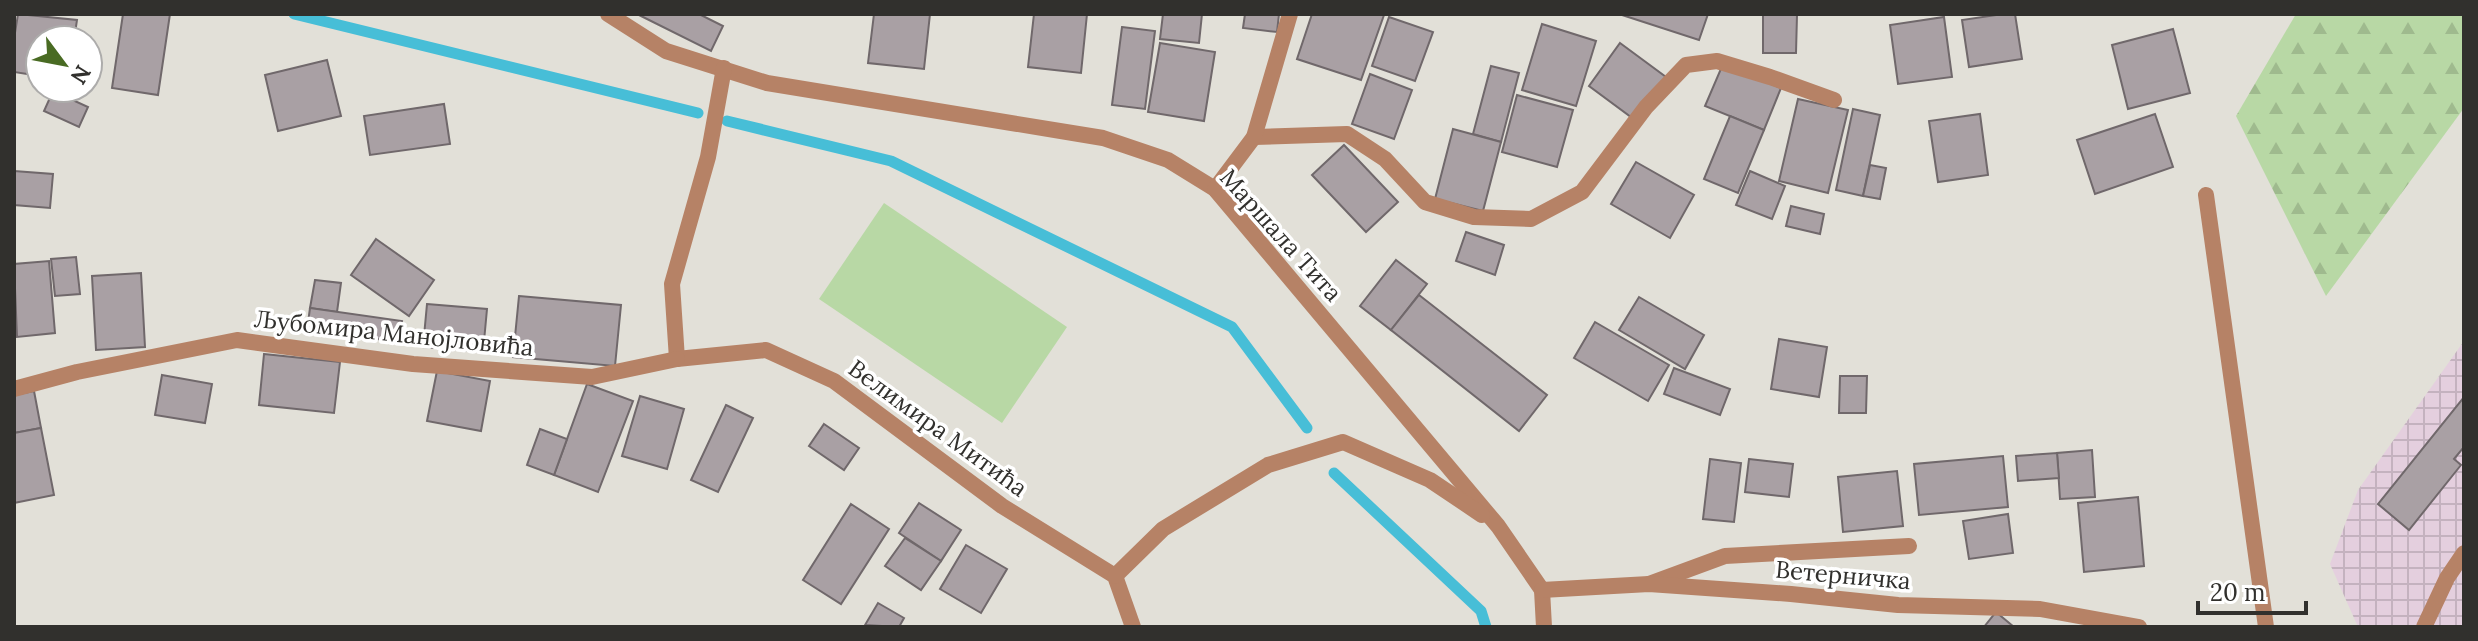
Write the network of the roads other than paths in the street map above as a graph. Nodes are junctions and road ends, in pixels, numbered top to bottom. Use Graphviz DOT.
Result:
graph roads {
  1 [pos="608,14"];
  2 [pos="1290,14"];
  3 [pos="724,68"];
  4 [pos="1834,100"];
  5 [pos="1254,137"];
  6 [pos="1215,189"];
  7 [pos="2206,195"];
  8 [pos="677,359"];
  9 [pos="14,389"];
  10 [pos="1498,526"];
  11 [pos="1909,546"];
  12 [pos="2464,553"];
  13 [pos="1115,576"];
  14 [pos="1649,584"];
  15 [pos="1542,590"];
  16 [pos="1133,627"];
  17 [pos="1544,627"];
  18 [pos="2139,627"];
  19 [pos="2266,627"];
  20 [pos="2424,627"];
  1 -- 3 [label="street, Маршала Тита"];
  2 -- 5 [label="street"];
  3 -- 6 [label="street, Маршала Тита"];
  3 -- 8 [label="street"];
  4 -- 5 [label="street"];
  5 -- 6 [label="street"];
  6 -- 10 [label="street, Маршала Тита"];
  7 -- 19 [label="street"];
  8 -- 9 [label="street, Љубомира Манојловића"];
  8 -- 13 [label="street, Велимира Митића"];
  10 -- 13 [label="street"];
  10 -- 15 [label="street, Маршала Тита"];
  11 -- 14 [label="street"];
  12 -- 20 [label="street"];
  13 -- 16 [label="street"];
  14 -- 15 [label="street, Ветерничка"];
  14 -- 18 [label="street, Ветерничка"];
  15 -- 17 [label="street"];
}
